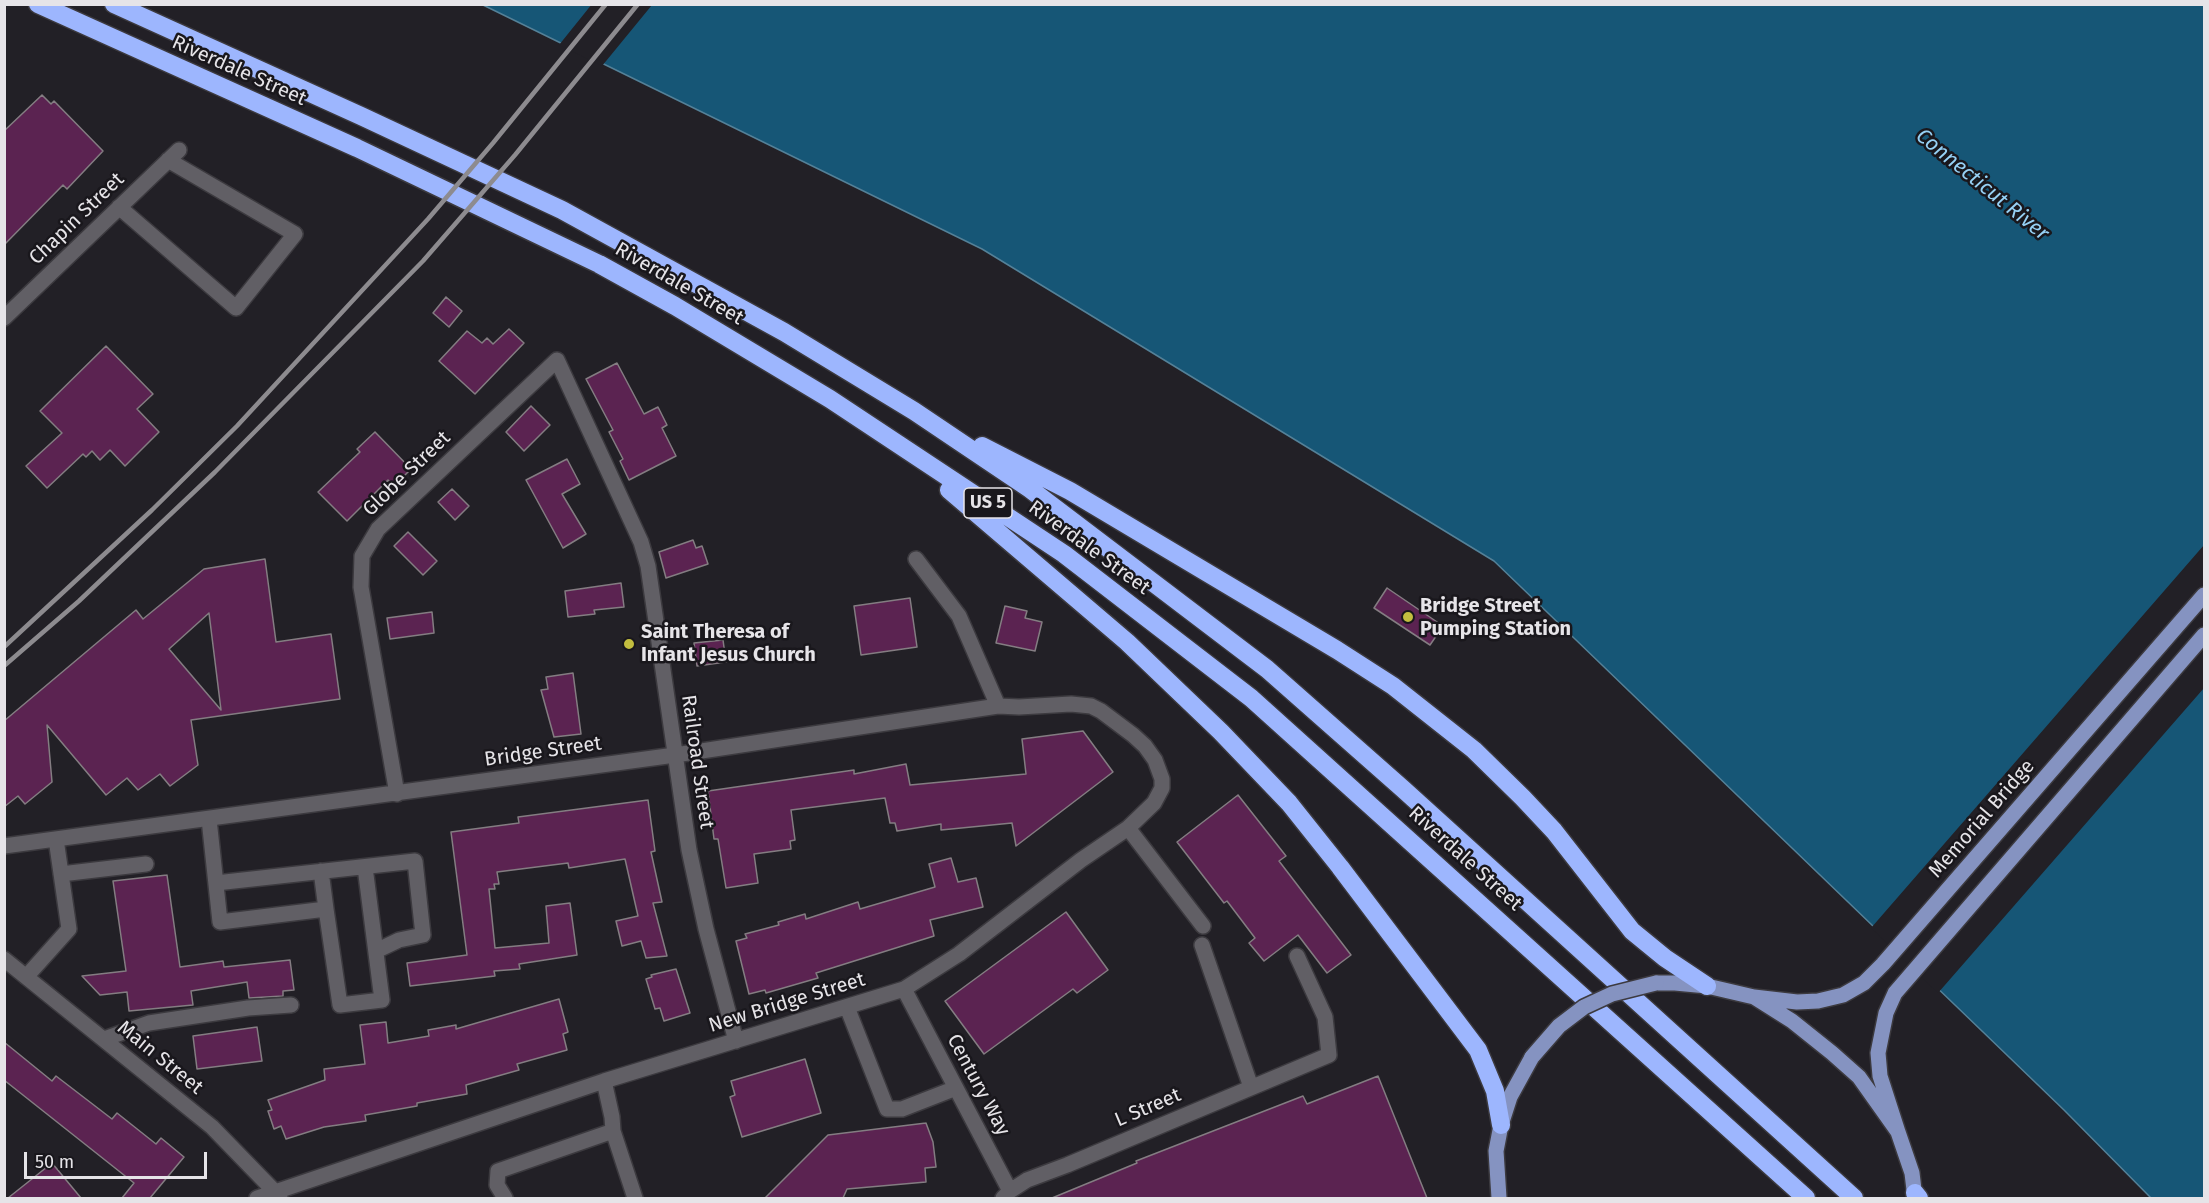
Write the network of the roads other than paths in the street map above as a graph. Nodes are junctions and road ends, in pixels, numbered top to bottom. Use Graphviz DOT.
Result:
graph roads {
  1 [pos="38,4"];
  2 [pos="114,4"];
  3 [pos="119,207"];
  4 [pos="4,318"];
  5 [pos="557,360"];
  6 [pos="914,411"];
  7 [pos="884,434"];
  8 [pos="916,559"];
  9 [pos="2205,595"];
  10 [pos="2205,635"];
  11 [pos="1086,705"];
  12 [pos="998,706"];
  13 [pos="675,755"];
  14 [pos="397,794"];
  15 [pos="209,819"];
  16 [pos="1128,828"];
  17 [pos="56,839"];
  18 [pos="4,846"];
  19 [pos="146,864"];
  20 [pos="365,867"];
  21 [pos="321,871"];
  22 [pos="61,874"];
  23 [pos="216,883"];
  24 [pos="326,909"];
  25 [pos="1203,926"];
  26 [pos="1202,945"];
  27 [pos="376,951"];
  28 [pos="1297,956"];
  29 [pos="4,959"];
  30 [pos="26,977"];
  31 [pos="1707,986"];
  32 [pos="904,989"];
  33 [pos="1754,997"];
  34 [pos="291,1005"];
  35 [pos="847,1007"];
  36 [pos="104,1039"];
  37 [pos="736,1041"];
  38 [pos="604,1081"];
  39 [pos="1251,1087"];
  40 [pos="956,1088"];
  41 [pos="1501,1125"];
  42 [pos="613,1131"];
  43 [pos="1898,1132"];
  44 [pos="1006,1195"];
  45 [pos="279,1196"];
  46 [pos="1916,1197"];
  47 [pos="257,1198"];
  48 [pos="505,1198"];
  49 [pos="635,1198"];
  50 [pos="1498,1198"];
  51 [pos="1806,1198"];
  52 [pos="1854,1198"];
  1 -- 7 [label="highway, Riverdale Street / US 5"];
  2 -- 6 [label="highway, Riverdale Street / US 5"];
  3 -- 3 [label="street, Chapin Street"];
  3 -- 4 [label="street, Chapin Street"];
  5 -- 13 [label="street, Railroad Street"];
  5 -- 14 [label="street, Globe Street"];
  6 -- 31 [label="highway"];
  6 -- 52 [label="highway, Riverdale Street / US 5"];
  7 -- 41 [label="highway"];
  7 -- 51 [label="highway, Riverdale Street / US 5"];
  8 -- 12 [label="street"];
  9 -- 33 [label="main road, Memorial Bridge"];
  10 -- 43 [label="main road"];
  11 -- 12 [label="street, Bridge Street"];
  11 -- 16 [label="street, New Bridge Street"];
  12 -- 13 [label="street, Bridge Street"];
  13 -- 14 [label="street, Bridge Street"];
  13 -- 37 [label="street, Railroad Street"];
  14 -- 15 [label="street, Bridge Street"];
  15 -- 17 [label="street, Bridge Street"];
  15 -- 23 [label="street"];
  16 -- 25 [label="street"];
  16 -- 32 [label="street, New Bridge Street"];
  17 -- 18 [label="street, Bridge Street"];
  17 -- 22 [label="street"];
  19 -- 22 [label="street"];
  20 -- 21 [label="street"];
  20 -- 27 [label="street"];
  20 -- 27 [label="street"];
  21 -- 23 [label="street"];
  21 -- 24 [label="street"];
  22 -- 30 [label="street"];
  23 -- 24 [label="street"];
  24 -- 27 [label="street"];
  26 -- 39 [label="street"];
  28 -- 39 [label="street, L Street"];
  29 -- 30 [label="street, Main Street"];
  30 -- 36 [label="street, Main Street"];
  31 -- 33 [label="main road, Memorial Bridge"];
  31 -- 41 [label="main road, Memorial Bridge, bridge"];
  32 -- 35 [label="street, New Bridge Street"];
  32 -- 40 [label="street, Century Way"];
  33 -- 43 [label="main road"];
  34 -- 36 [label="street"];
  35 -- 37 [label="street, New Bridge Street"];
  35 -- 40 [label="street"];
  36 -- 45 [label="street, Main Street"];
  37 -- 38 [label="street, New Bridge Street"];
  38 -- 42 [label="street"];
  38 -- 45 [label="street, New Bridge Street"];
  39 -- 44 [label="street, L Street"];
  40 -- 44 [label="street, Century Way"];
  41 -- 50 [label="main road, Memorial Bridge"];
  42 -- 48 [label="street"];
  42 -- 49 [label="street"];
  43 -- 46 [label="main road"];
  45 -- 47 [label="street, New Bridge Street"];
}
